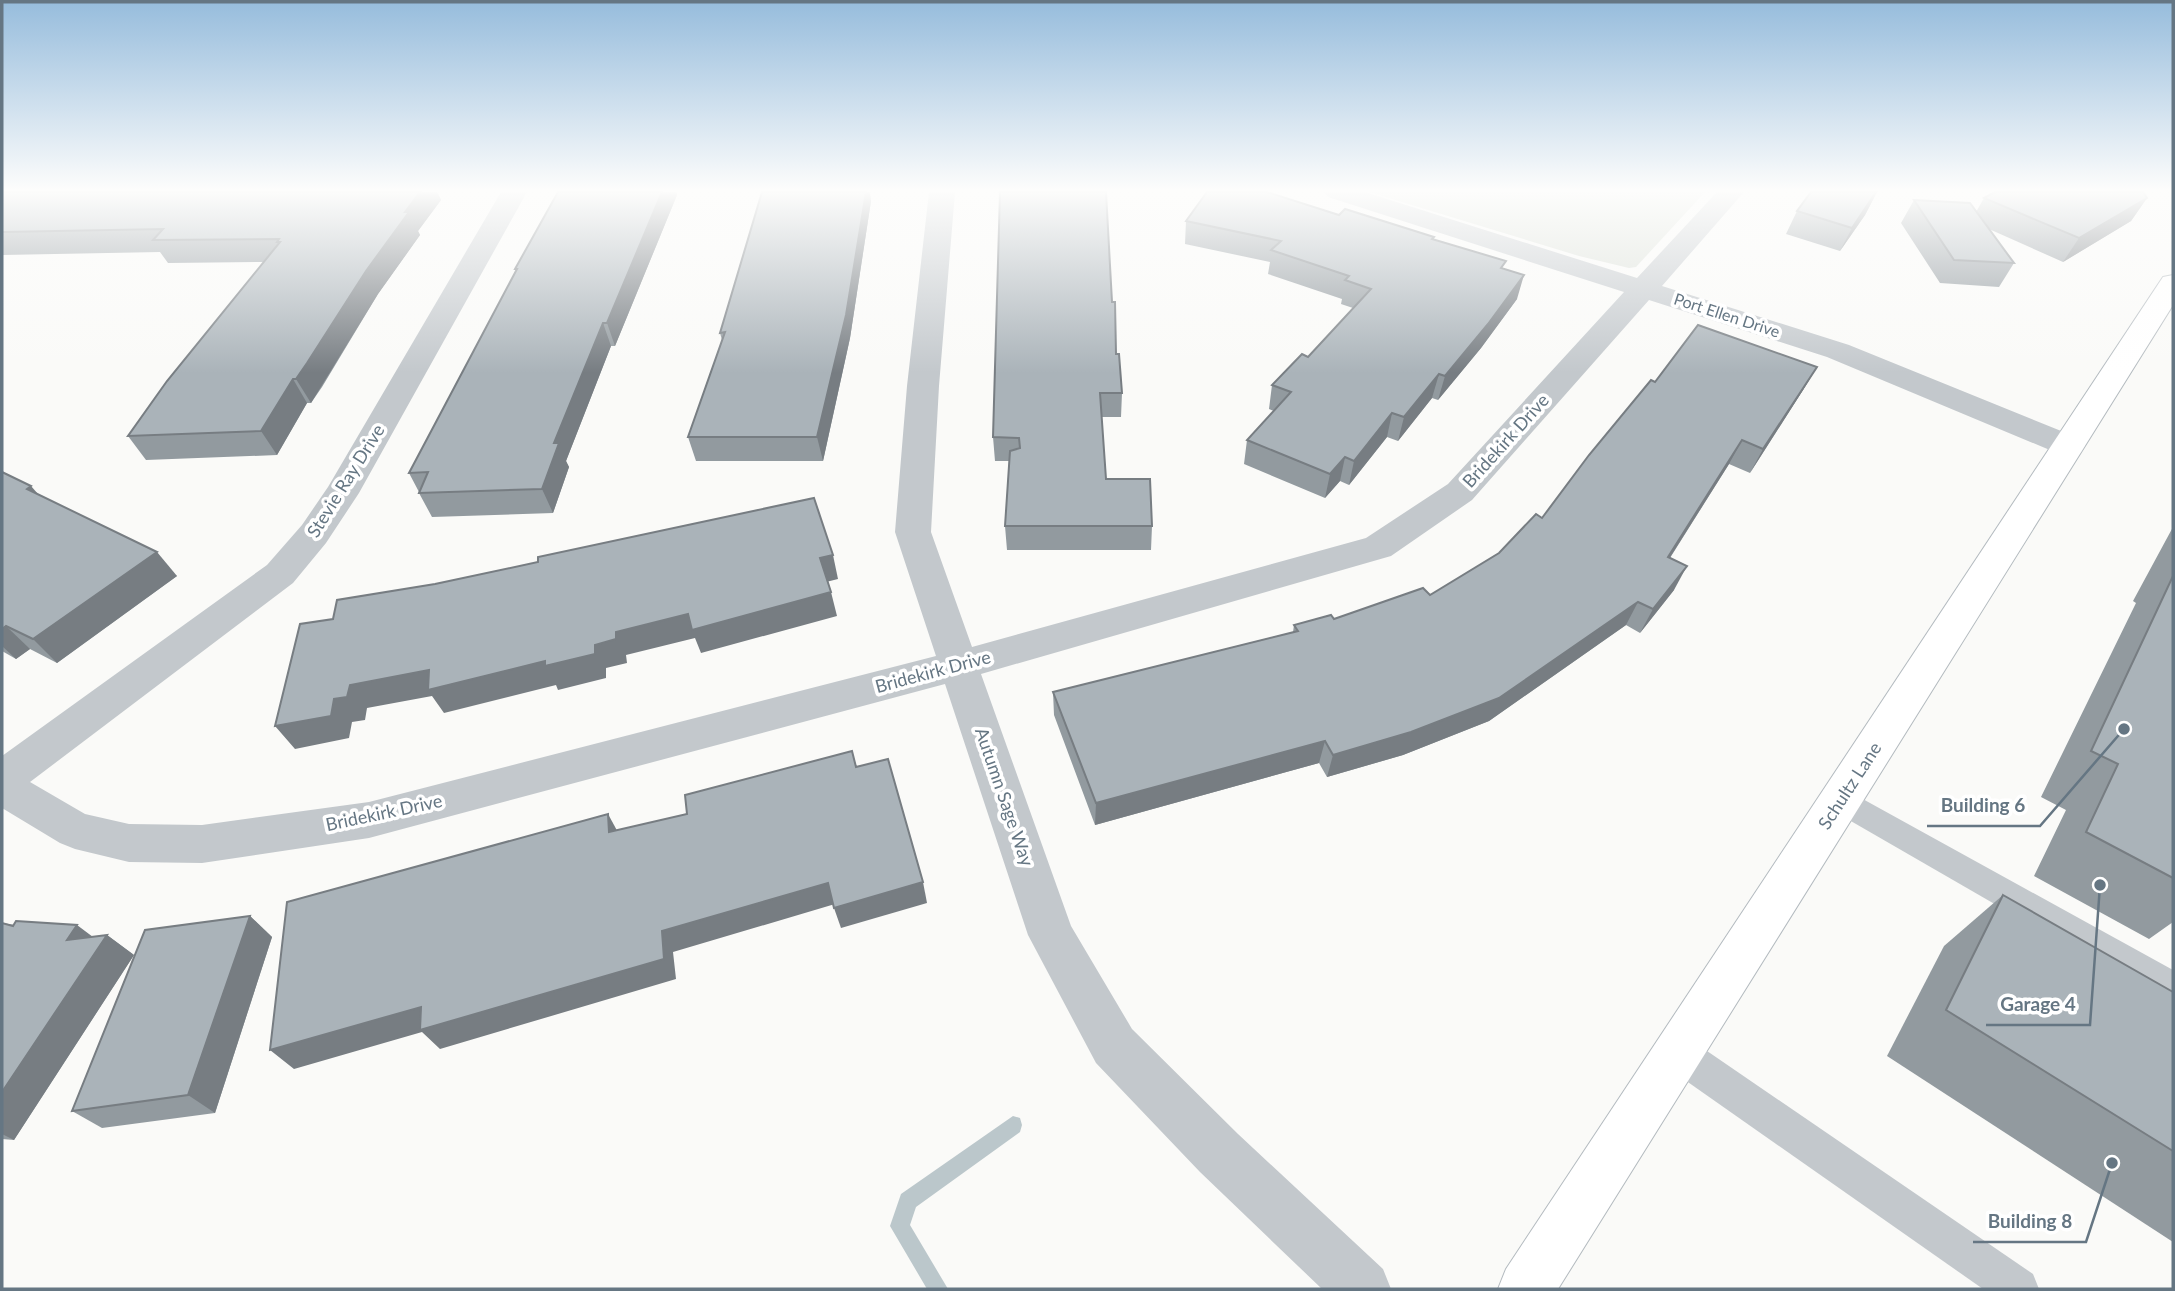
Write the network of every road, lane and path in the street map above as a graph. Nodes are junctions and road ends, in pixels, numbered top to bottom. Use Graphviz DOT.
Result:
graph roads {
  1 [pos="480,252"];
  2 [pos="936,252"];
  3 [pos="1530,252"];
  4 [pos="1677,252"];
  5 [pos="2173,283"];
  6 [pos="1645,288"];
  7 [pos="2069,446"];
  8 [pos="960,665"];
  9 [pos="2,779"];
  10 [pos="2,787"];
  11 [pos="1841,800"];
  12 [pos="2173,988"];
  13 [pos="1678,1053"];
  14 [pos="1363,1289"];
  15 [pos="1526,1289"];
  16 [pos="2018,1289"];
  1 -- 9 [label="street, Stevie Ray Drive"];
  2 -- 8 [label="street, Autumn Sage Way"];
  3 -- 6 [label="street, Port Ellen Drive"];
  4 -- 6 [label="street, Bridekirk Drive"];
  5 -- 7 [label="street, Schultz Lane"];
  6 -- 7 [label="street, Port Ellen Drive"];
  6 -- 8 [label="street, Bridekirk Drive"];
  7 -- 11 [label="street, Schultz Lane"];
  8 -- 10 [label="street, Bridekirk Drive"];
  8 -- 14 [label="street, Autumn Sage Way"];
  11 -- 12 [label="lane"];
  11 -- 13 [label="street, Schultz Lane"];
  13 -- 15 [label="street, Schultz Lane"];
  13 -- 16 [label="lane"];
}
